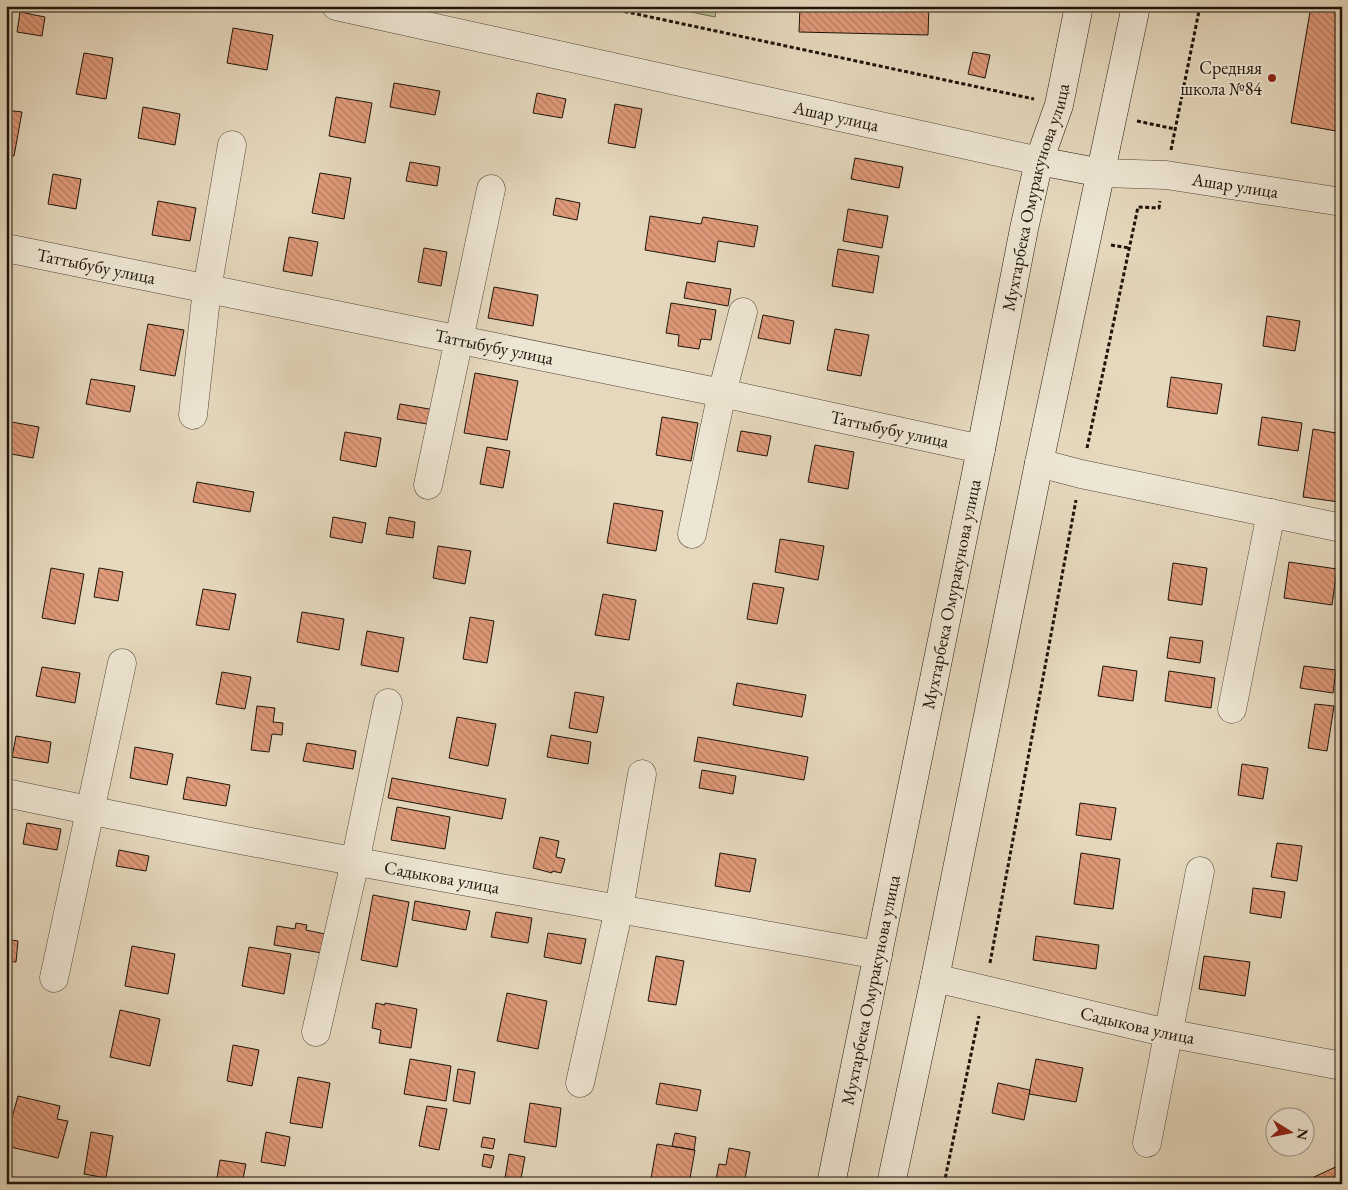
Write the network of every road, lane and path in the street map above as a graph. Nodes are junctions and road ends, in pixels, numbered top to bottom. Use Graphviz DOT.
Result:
graph roads {
  1 [pos="336,6"];
  2 [pos="599,6"];
  3 [pos="1079,6"];
  4 [pos="1136,6"];
  5 [pos="1200,6"];
  6 [pos="1039,100"];
  7 [pos="1134,121"];
  8 [pos="1175,129"];
  9 [pos="232,145"];
  10 [pos="1170,155"];
  11 [pos="1039,162"];
  12 [pos="1102,173"];
  13 [pos="491,189"];
  14 [pos="1162,195"];
  15 [pos="1342,202"];
  16 [pos="1108,244"];
  17 [pos="6,248"];
  18 [pos="1129,248"];
  19 [pos="207,289"];
  20 [pos="742,312"];
  21 [pos="459,340"];
  22 [pos="722,393"];
  23 [pos="192,415"];
  24 [pos="981,449"];
  25 [pos="1039,463"];
  26 [pos="1081,474"];
  27 [pos="428,485"];
  28 [pos="1271,513"];
  29 [pos="1342,528"];
  30 [pos="692,534"];
  31 [pos="122,662"];
  32 [pos="388,703"];
  33 [pos="1232,709"];
  34 [pos="642,774"];
  35 [pos="6,793"];
  36 [pos="90,811"];
  37 [pos="355,862"];
  38 [pos="1200,871"];
  39 [pos="619,909"];
  40 [pos="878,954"];
  41 [pos="54,978"];
  42 [pos="934,978"];
  43 [pos="984,990"];
  44 [pos="316,1032"];
  45 [pos="1167,1033"];
  46 [pos="1342,1066"];
  47 [pos="580,1083"];
  48 [pos="1147,1143"];
  49 [pos="831,1184"];
  50 [pos="891,1184"];
  51 [pos="944,1184"];
  1 -- 11 [label="street, Ашар улица"];
  2 -- 6 [label="path"];
  3 -- 11 [label="street, Мухтарбека Омуракунова улица"];
  4 -- 12 [label="street"];
  5 -- 8 [label="path"];
  7 -- 8 [label="path"];
  8 -- 10 [label="path"];
  9 -- 19 [label="street"];
  11 -- 12 [label="street, Ашар улица"];
  11 -- 24 [label="street, Мухтарбека Омуракунова улица"];
  12 -- 15 [label="street, Ашар улица"];
  12 -- 25 [label="street"];
  13 -- 21 [label="street"];
  14 -- 18 [label="path"];
  16 -- 18 [label="path"];
  17 -- 19 [label="street, Таттыбубу улица"];
  18 -- 26 [label="path"];
  19 -- 21 [label="street, Таттыбубу улица"];
  19 -- 23 [label="street"];
  20 -- 22 [label="street"];
  21 -- 22 [label="street, Таттыбубу улица"];
  21 -- 27 [label="street"];
  22 -- 24 [label="street, Таттыбубу улица"];
  22 -- 30 [label="street"];
  24 -- 40 [label="street, Мухтарбека Омуракунова улица"];
  25 -- 26 [label="street"];
  25 -- 42 [label="street"];
  26 -- 28 [label="street"];
  26 -- 43 [label="path"];
  28 -- 29 [label="street"];
  28 -- 33 [label="street"];
  31 -- 36 [label="street"];
  32 -- 37 [label="street"];
  34 -- 39 [label="street"];
  35 -- 36 [label="street, Садыкова улица"];
  36 -- 37 [label="street, Садыкова улица"];
  36 -- 41 [label="street"];
  37 -- 39 [label="street, Садыкова улица"];
  37 -- 44 [label="street"];
  38 -- 45 [label="street"];
  39 -- 40 [label="street, Садыкова улица"];
  39 -- 47 [label="street"];
  40 -- 49 [label="street, Мухтарбека Омуракунова улица"];
  42 -- 43 [label="street, Садыкова улица"];
  42 -- 50 [label="street"];
  43 -- 45 [label="street, Садыкова улица"];
  43 -- 51 [label="path"];
  45 -- 46 [label="street, Садыкова улица"];
  45 -- 48 [label="street"];
}
